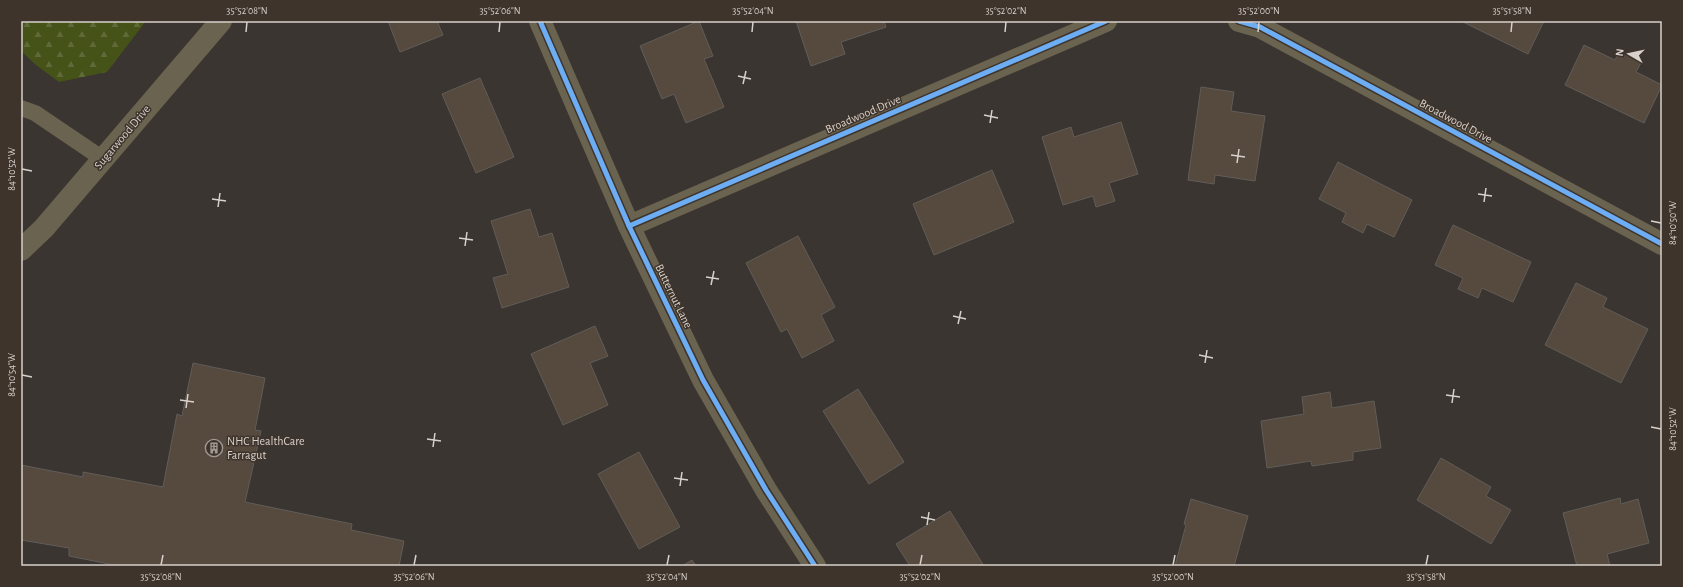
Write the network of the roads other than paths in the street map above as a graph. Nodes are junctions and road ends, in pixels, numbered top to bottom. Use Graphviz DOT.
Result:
graph roads {
  1 [pos="221,21"];
  2 [pos="540,21"];
  3 [pos="1106,21"];
  4 [pos="1239,21"];
  5 [pos="21,108"];
  6 [pos="103,159"];
  7 [pos="629,226"];
  8 [pos="1662,244"];
  9 [pos="21,250"];
  10 [pos="815,566"];
  1 -- 6 [label="street, Sugarwood Drive"];
  2 -- 7 [label="street, Butternut Lane"];
  3 -- 7 [label="street, Broadwood Drive"];
  4 -- 8 [label="street, Broadwood Drive"];
  5 -- 6 [label="lane"];
  6 -- 9 [label="street, Sugarwood Drive"];
  7 -- 10 [label="street, Butternut Lane"];
}
